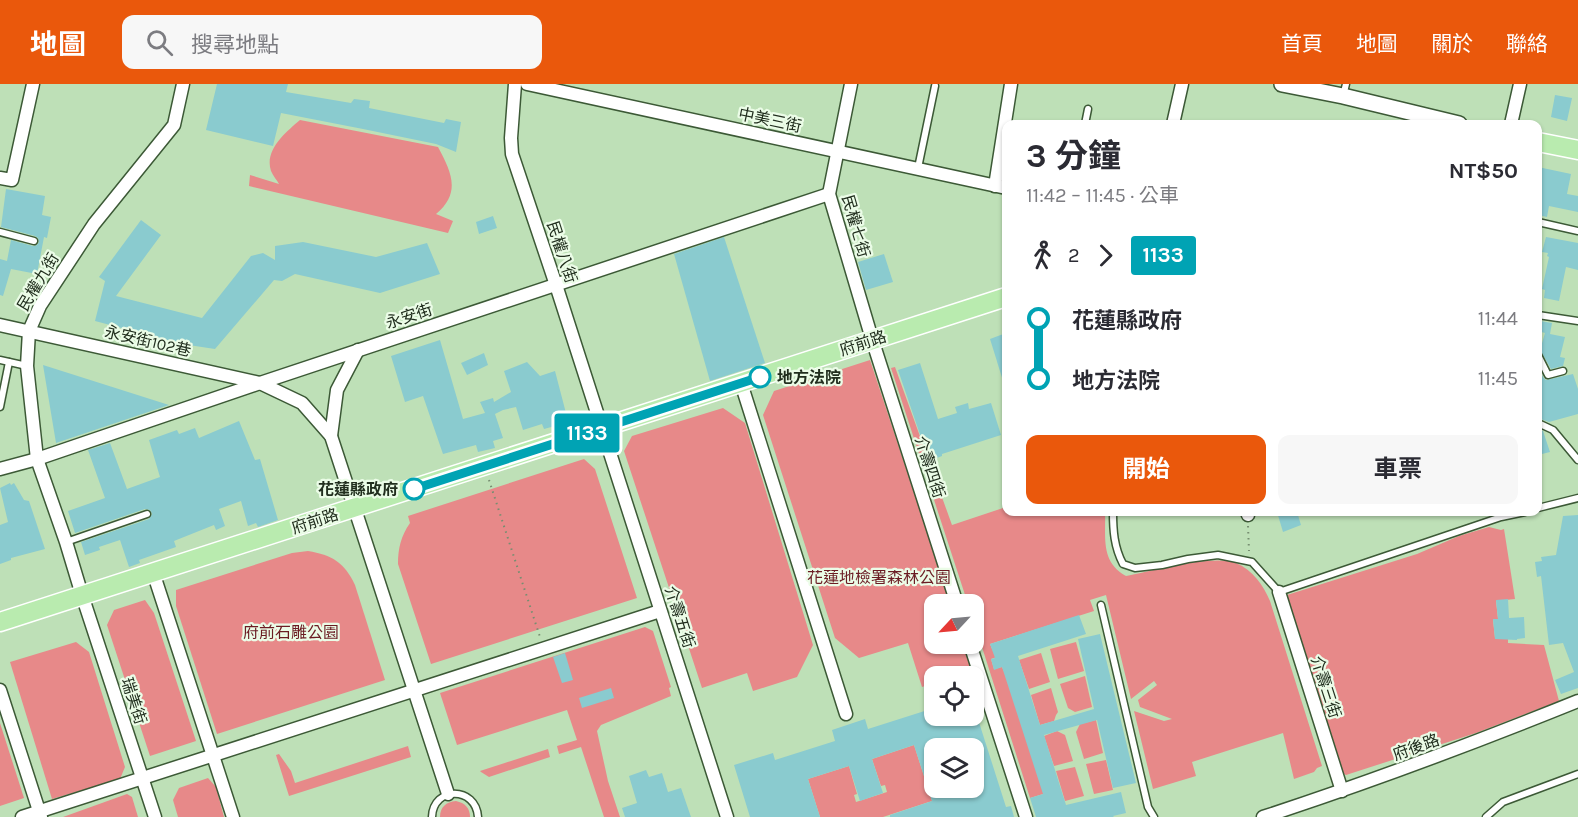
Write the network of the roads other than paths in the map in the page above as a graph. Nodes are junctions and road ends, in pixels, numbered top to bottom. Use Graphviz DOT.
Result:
graph roads {
  1 [pos="33,84"];
  2 [pos="183,84"];
  3 [pos="515,84"];
  4 [pos="527,84"];
  5 [pos="851,84"];
  6 [pos="1011,84"];
  7 [pos="1182,84"];
  8 [pos="1282,84"];
  9 [pos="1520,84"];
  10 [pos="935,86"];
  11 [pos="1344,90"];
  12 [pos="1088,109"];
  13 [pos="1008,120"];
  14 [pos="1086,120"];
  15 [pos="1174,120"];
  16 [pos="1445,120"];
  17 [pos="1512,120"];
  18 [pos="1542,143"];
  19 [pos="1578,150"];
  20 [pos="837,151"];
  21 [pos="917,169"];
  22 [pos="0,178"];
  23 [pos="1001,187"];
  24 [pos="829,194"];
  25 [pos="1542,223"];
  26 [pos="1578,231"];
  27 [pos="0,232"];
  28 [pos="34,242"];
  29 [pos="556,285"];
  30 [pos="1002,298"];
  31 [pos="1542,316"];
  32 [pos="1578,321"];
  33 [pos="0,325"];
  34 [pos="29,331"];
  35 [pos="872,339"];
  36 [pos="358,350"];
  37 [pos="0,360"];
  38 [pos="9,362"];
  39 [pos="1542,363"];
  40 [pos="27,366"];
  41 [pos="1563,371"];
  42 [pos="260,383"];
  43 [pos="741,383"];
  44 [pos="0,407"];
  45 [pos="1542,425"];
  46 [pos="601,428"];
  47 [pos="331,436"];
  48 [pos="37,459"];
  49 [pos="1578,460"];
  50 [pos="0,469"];
  51 [pos="1578,498"];
  52 [pos="1542,507"];
  53 [pos="355,508"];
  54 [pos="147,514"];
  55 [pos="1113,516"];
  56 [pos="1506,516"];
  57 [pos="66,542"];
  58 [pos="153,572"];
  59 [pos="1278,592"];
  60 [pos="954,594"];
  61 [pos="82,595"];
  62 [pos="1101,605"];
  63 [pos="660,611"];
  64 [pos="0,622"];
  65 [pos="973,654"];
  66 [pos="0,690"];
  67 [pos="414,690"];
  68 [pos="1578,701"];
  69 [pos="846,714"];
  70 [pos="213,755"];
  71 [pos="1578,774"];
  72 [pos="142,778"];
  73 [pos="1342,792"];
  74 [pos="448,794"];
  75 [pos="40,814"];
  76 [pos="22,817"];
  77 [pos="155,817"];
  78 [pos="233,817"];
  79 [pos="432,817"];
  80 [pos="478,817"];
  81 [pos="727,817"];
  82 [pos="1026,817"];
  83 [pos="1154,817"];
  84 [pos="1263,817"];
  85 [pos="1486,817"];
  1 -- 22 [label="street"];
  2 -- 34 [label="street, 民權九街"];
  3 -- 29 [label="street, 民權八街"];
  4 -- 20 [label="street, 中美三街"];
  5 -- 20 [label="street, 民權七街"];
  6 -- 13 [label="street"];
  7 -- 15 [label="street"];
  8 -- 11 [label="street"];
  9 -- 17 [label="street"];
  10 -- 21 [label="lane"];
  11 -- 16 [label="street"];
  12 -- 14 [label="lane"];
  18 -- 19 [label="main road"];
  20 -- 21 [label="street, 中美三街"];
  20 -- 24 [label="street, 民權七街"];
  21 -- 23 [label="street, 中美三街"];
  24 -- 29 [label="street, 永安街"];
  24 -- 35 [label="street, 民權七街"];
  25 -- 26 [label="lane"];
  27 -- 28 [label="lane"];
  29 -- 36 [label="street, 永安街"];
  29 -- 46 [label="street, 民權八街"];
  30 -- 35 [label="main road, 府前路"];
  31 -- 32 [label="lane"];
  33 -- 34 [label="street, 永安街102巷"];
  34 -- 40 [label="street, 民權九街"];
  34 -- 42 [label="street, 永安街102巷"];
  35 -- 43 [label="main road, 府前路"];
  35 -- 60 [label="street, 介壽四街"];
  36 -- 42 [label="street, 永安街"];
  36 -- 47 [label="street"];
  37 -- 38 [label="lane"];
  38 -- 40 [label="lane"];
  38 -- 44 [label="lane"];
  39 -- 41 [label="lane"];
  40 -- 48 [label="street, 民權九街"];
  42 -- 47 [label="street, 永安街102巷"];
  42 -- 48 [label="street, 永安街"];
  43 -- 46 [label="main road, 府前路"];
  43 -- 69 [label="street"];
  45 -- 49 [label="lane"];
  46 -- 53 [label="main road, 府前路"];
  46 -- 63 [label="street, 介壽五街"];
  47 -- 53 [label="street"];
  48 -- 50 [label="street, 永安街"];
  48 -- 57 [label="street, 民權九街"];
  51 -- 52 [label="lane"];
  53 -- 58 [label="main road, 府前路"];
  53 -- 67 [label="street"];
  54 -- 57 [label="lane"];
  55 -- 59 [label="lane"];
  56 -- 59 [label="lane"];
  57 -- 61 [label="street, 民權九街"];
  58 -- 61 [label="main road, 府前路"];
  58 -- 70 [label="street"];
  59 -- 73 [label="street, 介壽三街"];
  61 -- 64 [label="main road, 府前路"];
  61 -- 72 [label="street, 瑞美街"];
  62 -- 83 [label="lane"];
  63 -- 67 [label="street"];
  63 -- 81 [label="street, 介壽五街"];
  65 -- 82 [label="street"];
  66 -- 75 [label="street"];
  67 -- 70 [label="street"];
  67 -- 74 [label="street"];
  68 -- 73 [label="street, 府後路"];
  70 -- 72 [label="street"];
  70 -- 78 [label="street"];
  71 -- 85 [label="lane"];
  72 -- 75 [label="street"];
  72 -- 77 [label="street, 瑞美街"];
  73 -- 84 [label="street, 府後路"];
  74 -- 79 [label="lane"];
  74 -- 80 [label="lane"];
  75 -- 76 [label="street"];
}
